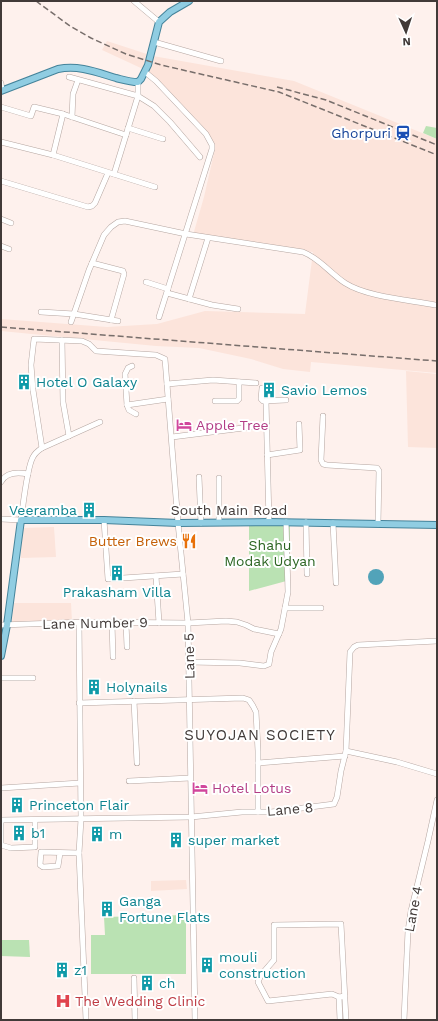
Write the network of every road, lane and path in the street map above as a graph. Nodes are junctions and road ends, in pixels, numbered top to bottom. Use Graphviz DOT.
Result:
graph roads {
  1 [pos="134,1"];
  2 [pos="189,1"];
  3 [pos="159,22"];
  4 [pos="154,42"];
  5 [pos="221,61"];
  6 [pos="145,72"];
  7 [pos="69,77"];
  8 [pos="78,80"];
  9 [pos="138,82"];
  10 [pos="1,83"];
  11 [pos="1,91"];
  12 [pos="138,96"];
  13 [pos="1,107"];
  14 [pos="63,114"];
  15 [pos="72,117"];
  16 [pos="128,128"];
  17 [pos="126,135"];
  18 [pos="163,139"];
  19 [pos="1,142"];
  20 [pos="53,155"];
  21 [pos="200,157"];
  22 [pos="108,173"];
  23 [pos="114,174"];
  24 [pos="1,181"];
  25 [pos="155,187"];
  26 [pos="1,219"];
  27 [pos="11,223"];
  28 [pos="186,234"];
  29 [pos="208,238"];
  30 [pos="1,246"];
  31 [pos="9,249"];
  32 [pos="92,263"];
  33 [pos="146,282"];
  34 [pos="168,291"];
  35 [pos="189,299"];
  36 [pos="435,305"];
  37 [pos="238,308"];
  38 [pos="41,312"];
  39 [pos="74,314"];
  40 [pos="159,317"];
  41 [pos="111,320"];
  42 [pos="118,321"];
  43 [pos="71,322"];
  44 [pos="62,340"];
  45 [pos="132,366"];
  46 [pos="240,382"];
  47 [pos="256,383"];
  48 [pos="167,384"];
  49 [pos="262,388"];
  50 [pos="168,399"];
  51 [pos="286,400"];
  52 [pos="215,401"];
  53 [pos="266,401"];
  54 [pos="127,405"];
  55 [pos="136,414"];
  56 [pos="323,416"];
  57 [pos="100,422"];
  58 [pos="299,424"];
  59 [pos="267,425"];
  60 [pos="68,436"];
  61 [pos="172,437"];
  62 [pos="42,448"];
  63 [pos="268,455"];
  64 [pos="28,474"];
  65 [pos="199,477"];
  66 [pos="218,478"];
  67 [pos="1,482"];
  68 [pos="1,520"];
  69 [pos="21,520"];
  70 [pos="104,520"];
  71 [pos="219,522"];
  72 [pos="268,522"];
  73 [pos="286,522"];
  74 [pos="306,522"];
  75 [pos="178,523"];
  76 [pos="201,523"];
  77 [pos="333,523"];
  78 [pos="378,524"];
  79 [pos="437,525"];
  80 [pos="183,574"];
  81 [pos="307,574"];
  82 [pos="156,576"];
  83 [pos="336,584"];
  84 [pos="285,608"];
  85 [pos="321,608"];
  86 [pos="79,623"];
  87 [pos="112,623"];
  88 [pos="126,623"];
  89 [pos="159,623"];
  90 [pos="188,623"];
  91 [pos="4,625"];
  92 [pos="280,634"];
  93 [pos="437,641"];
  94 [pos="127,647"];
  95 [pos="1,656"];
  96 [pos="113,657"];
  97 [pos="189,662"];
  98 [pos="1,678"];
  99 [pos="33,678"];
  100 [pos="189,699"];
  101 [pos="134,701"];
  102 [pos="79,703"];
  103 [pos="345,754"];
  104 [pos="137,763"];
  105 [pos="258,763"];
  106 [pos="437,774"];
  107 [pos="190,778"];
  108 [pos="129,781"];
  109 [pos="80,783"];
  110 [pos="1,788"];
  111 [pos="437,800"];
  112 [pos="258,812"];
  113 [pos="191,817"];
  114 [pos="80,819"];
  115 [pos="1,820"];
  116 [pos="35,820"];
  117 [pos="60,853"];
  118 [pos="79,853"];
  119 [pos="134,978"];
  120 [pos="345,996"];
  121 [pos="339,997"];
  122 [pos="86,1020"];
  123 [pos="135,1020"];
  124 [pos="195,1020"];
  125 [pos="340,1020"];
  126 [pos="346,1020"];
  127 [pos="404,1020"];
  1 -- 3 [label="street"];
  2 -- 3 [label="main road"];
  3 -- 4 [label="main road"];
  4 -- 5 [label="street"];
  4 -- 6 [label="main road"];
  6 -- 9 [label="main road"];
  6 -- 28 [label="street"];
  7 -- 8 [label="street"];
  8 -- 12 [label="street"];
  8 -- 15 [label="street"];
  9 -- 11 [label="main road"];
  9 -- 12 [label="street"];
  10 -- 11 [label="street"];
  12 -- 16 [label="street"];
  12 -- 21 [label="street"];
  13 -- 14 [label="street"];
  14 -- 15 [label="street"];
  14 -- 20 [label="street"];
  15 -- 17 [label="street"];
  16 -- 17 [label="street"];
  16 -- 18 [label="street"];
  17 -- 23 [label="street"];
  19 -- 20 [label="street"];
  20 -- 22 [label="street"];
  22 -- 23 [label="street"];
  22 -- 24 [label="street"];
  23 -- 25 [label="street"];
  26 -- 27 [label="street"];
  28 -- 29 [label="street"];
  28 -- 32 [label="street"];
  28 -- 34 [label="street"];
  29 -- 35 [label="street"];
  29 -- 36 [label="street"];
  30 -- 31 [label="street"];
  32 -- 39 [label="street"];
  32 -- 41 [label="street"];
  33 -- 34 [label="street"];
  34 -- 35 [label="street"];
  34 -- 40 [label="street"];
  35 -- 37 [label="street"];
  38 -- 39 [label="street"];
  39 -- 41 [label="street"];
  39 -- 43 [label="street"];
  41 -- 42 [label="street"];
  44 -- 48 [label="street, Lane 5"];
  44 -- 60 [label="street"];
  44 -- 62 [label="street"];
  45 -- 54 [label="street"];
  46 -- 47 [label="street"];
  46 -- 48 [label="street"];
  46 -- 52 [label="street"];
  48 -- 50 [label="street, Lane 5"];
  49 -- 53 [label="street"];
  50 -- 54 [label="street"];
  50 -- 61 [label="street, Lane 5"];
  51 -- 53 [label="street"];
  53 -- 59 [label="street"];
  54 -- 55 [label="street"];
  56 -- 78 [label="street"];
  57 -- 60 [label="street"];
  58 -- 63 [label="street"];
  59 -- 61 [label="street"];
  59 -- 63 [label="street"];
  60 -- 62 [label="street"];
  61 -- 75 [label="street, Lane 5"];
  62 -- 64 [label="street"];
  63 -- 72 [label="street"];
  64 -- 67 [label="street"];
  64 -- 69 [label="street"];
  65 -- 76 [label="street"];
  66 -- 71 [label="street"];
  68 -- 69 [label="street"];
  69 -- 70 [label="main road, South Main Road"];
  69 -- 91 [label="main road"];
  70 -- 75 [label="main road, South Main Road"];
  70 -- 82 [label="street"];
  71 -- 72 [label="main road, South Main Road"];
  71 -- 76 [label="main road, South Main Road"];
  72 -- 73 [label="main road, South Main Road"];
  73 -- 74 [label="main road, South Main Road"];
  73 -- 84 [label="street"];
  74 -- 77 [label="main road, South Main Road"];
  74 -- 81 [label="street"];
  75 -- 76 [label="main road, South Main Road"];
  75 -- 80 [label="street, Lane 5"];
  77 -- 78 [label="main road, South Main Road"];
  77 -- 83 [label="street"];
  78 -- 79 [label="main road, South Main Road"];
  80 -- 82 [label="street"];
  80 -- 90 [label="street, Lane 5"];
  82 -- 89 [label="street"];
  84 -- 85 [label="street"];
  84 -- 92 [label="street"];
  86 -- 87 [label="street, Lane Number 9"];
  86 -- 91 [label="street, Lane Number 9"];
  86 -- 102 [label="street"];
  87 -- 88 [label="street, Lane Number 9"];
  87 -- 96 [label="street"];
  88 -- 89 [label="street, Lane Number 9"];
  88 -- 94 [label="street"];
  89 -- 90 [label="street, Lane Number 9"];
  90 -- 92 [label="street, Lane Number 9"];
  90 -- 97 [label="street, Lane 5"];
  91 -- 95 [label="main road"];
  92 -- 97 [label="street"];
  93 -- 103 [label="street, Lane 8"];
  97 -- 100 [label="street, Lane 5"];
  98 -- 99 [label="street"];
  100 -- 101 [label="street"];
  100 -- 105 [label="street"];
  100 -- 107 [label="street, Lane 5"];
  101 -- 102 [label="street"];
  101 -- 104 [label="street"];
  102 -- 109 [label="street"];
  103 -- 105 [label="street"];
  103 -- 106 [label="street"];
  103 -- 112 [label="street, Lane 8"];
  105 -- 112 [label="street"];
  107 -- 108 [label="street"];
  107 -- 113 [label="street, Lane 5"];
  109 -- 110 [label="street"];
  109 -- 114 [label="street"];
  111 -- 127 [label="street, Lane 4"];
  112 -- 113 [label="street, Lane 8"];
  113 -- 114 [label="street, Lane 8"];
  113 -- 124 [label="street, Lane 5"];
  114 -- 116 [label="street, Lane 8"];
  114 -- 118 [label="street"];
  115 -- 116 [label="street, Lane 8"];
  115 -- 116 [label="street"];
  117 -- 117 [label="street"];
  117 -- 118 [label="street"];
  118 -- 122 [label="street"];
  119 -- 123 [label="street"];
  120 -- 121 [label="street"];
  120 -- 121 [label="street"];
  120 -- 126 [label="street"];
  121 -- 125 [label="street"];
}
